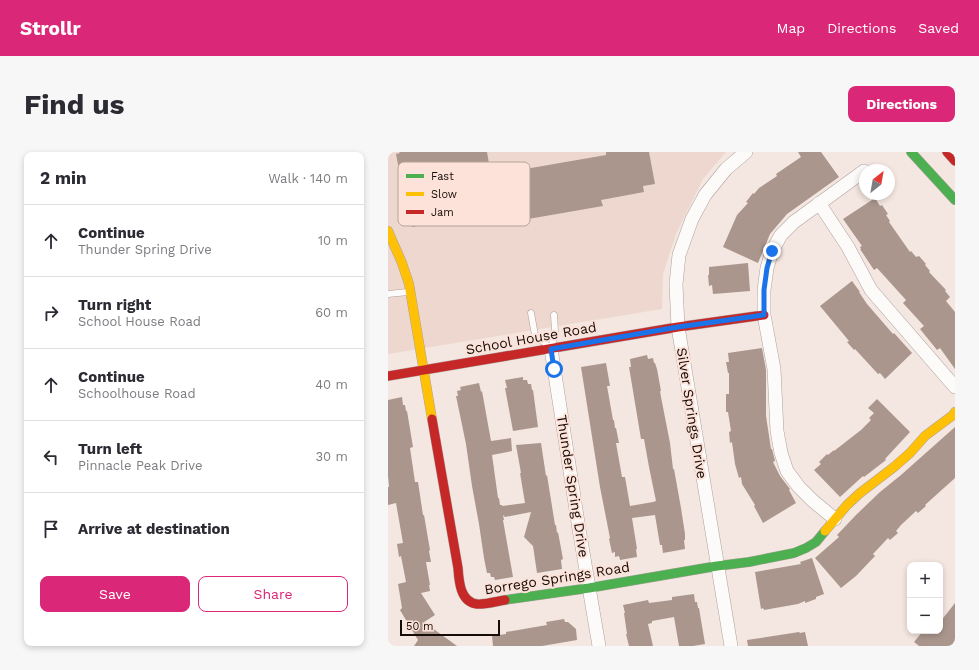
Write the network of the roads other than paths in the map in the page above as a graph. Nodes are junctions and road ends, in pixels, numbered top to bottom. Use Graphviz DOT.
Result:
graph roads {
  1 [pos="746,152"];
  2 [pos="911,152"];
  3 [pos="947,152"];
  4 [pos="955,160"];
  5 [pos="859,175"];
  6 [pos="955,200"];
  7 [pos="819,204"];
  8 [pos="388,231"];
  9 [pos="410,292"];
  10 [pos="388,294"];
  11 [pos="531,313"];
  12 [pos="554,315"];
  13 [pos="764,315"];
  14 [pos="678,327"];
  15 [pos="551,349"];
  16 [pos="423,370"];
  17 [pos="388,376"];
  18 [pos="955,387"];
  19 [pos="955,412"];
  20 [pos="835,519"];
  21 [pos="717,566"];
  22 [pos="589,588"];
  23 [pos="599,646"];
  24 [pos="731,646"];
  1 -- 14 [label="street, Silver Springs Drive"];
  2 -- 6 [label="street"];
  3 -- 4 [label="street"];
  5 -- 7 [label="street"];
  7 -- 13 [label="street"];
  7 -- 18 [label="street"];
  8 -- 9 [label="street, Borrego Springs Road"];
  9 -- 10 [label="lane"];
  9 -- 16 [label="street, Borrego Springs Road"];
  11 -- 15 [label="lane"];
  12 -- 15 [label="lane"];
  13 -- 14 [label="street, School House Road"];
  13 -- 20 [label="street"];
  14 -- 15 [label="street, School House Road"];
  14 -- 21 [label="street, Silver Springs Drive"];
  15 -- 16 [label="street, School House Road"];
  15 -- 22 [label="street, Thunder Spring Drive"];
  16 -- 17 [label="street, School House Road"];
  16 -- 22 [label="street, Borrego Springs Road"];
  19 -- 20 [label="street, Borrego Springs Road"];
  20 -- 21 [label="street, Borrego Springs Road"];
  21 -- 22 [label="street, Borrego Springs Road"];
  21 -- 24 [label="street, Silver Springs Drive"];
  22 -- 23 [label="street, Thunder Spring Drive"];
}
